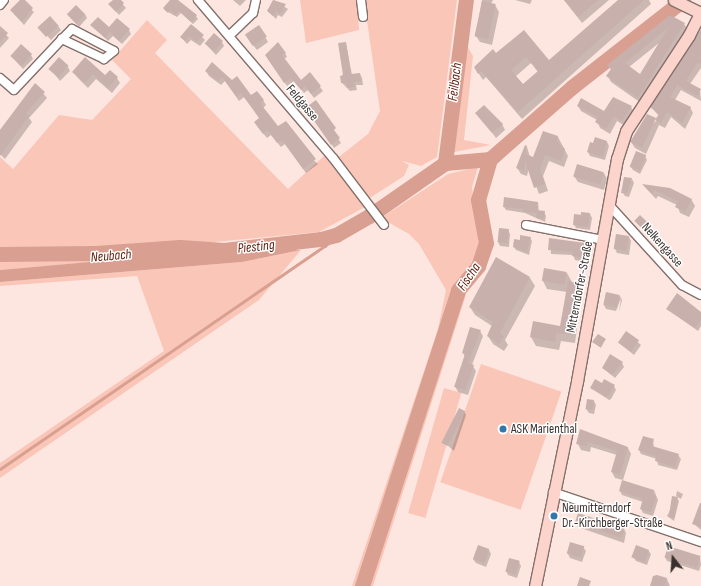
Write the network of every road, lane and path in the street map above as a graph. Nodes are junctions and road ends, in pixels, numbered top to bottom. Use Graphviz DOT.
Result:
graph roads {
  1 [pos="4,0"];
  2 [pos="198,0"];
  3 [pos="256,0"];
  4 [pos="361,0"];
  5 [pos="674,0"];
  6 [pos="0,5"];
  7 [pos="701,13"];
  8 [pos="363,17"];
  9 [pos="230,35"];
  10 [pos="62,39"];
  11 [pos="0,78"];
  12 [pos="610,206"];
  13 [pos="381,221"];
  14 [pos="526,225"];
  15 [pos="603,240"];
  16 [pos="701,295"];
  17 [pos="554,492"];
  18 [pos="701,542"];
  19 [pos="535,586"];
  1 -- 6 [label="street"];
  2 -- 9 [label="street, Feldgasse"];
  3 -- 9 [label="street"];
  4 -- 8 [label="street"];
  5 -- 7 [label="street"];
  7 -- 12 [label="street, Mitterndorfer-Straße"];
  9 -- 13 [label="street, Feldgasse"];
  10 -- 10 [label="street"];
  10 -- 11 [label="street"];
  12 -- 15 [label="street, Mitterndorfer-Straße"];
  12 -- 16 [label="street, Nelkengasse"];
  14 -- 15 [label="street"];
  15 -- 17 [label="street, Mitterndorfer-Straße"];
  17 -- 18 [label="street"];
  17 -- 19 [label="street, Mitterndorfer-Straße"];
}
